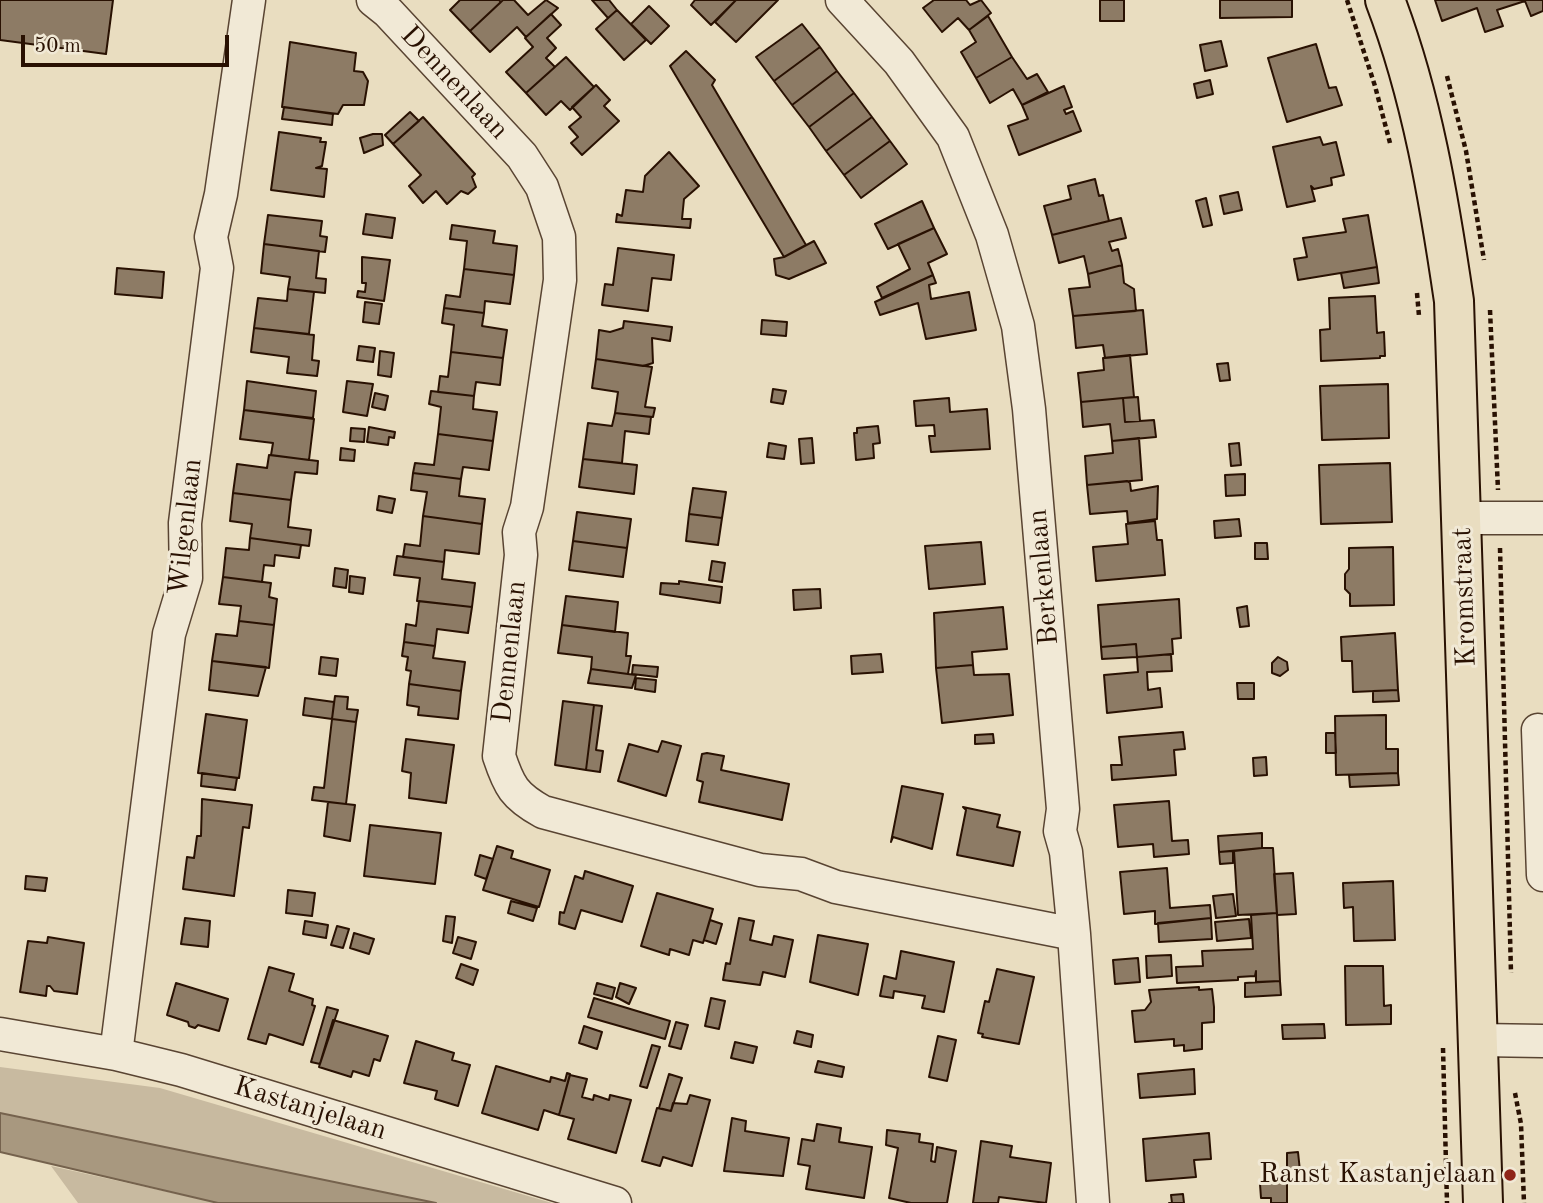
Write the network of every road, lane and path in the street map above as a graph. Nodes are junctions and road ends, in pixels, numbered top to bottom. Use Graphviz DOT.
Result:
graph roads {
  1 [pos="249,0"];
  2 [pos="373,0"];
  3 [pos="842,0"];
  4 [pos="1347,0"];
  5 [pos="1385,0"];
  6 [pos="1393,154"];
  7 [pos="1416,289"];
  8 [pos="1419,323"];
  9 [pos="1462,518"];
  10 [pos="1543,518"];
  11 [pos="1538,730"];
  12 [pos="1543,875"];
  13 [pos="1074,934"];
  14 [pos="0,1034"];
  15 [pos="1461,1040"];
  16 [pos="1543,1041"];
  17 [pos="116,1054"];
  18 [pos="615,1203"];
  19 [pos="1093,1203"];
  20 [pos="1447,1203"];
  21 [pos="1483,1203"];
  1 -- 17 [label="street, Wilgenlaan"];
  2 -- 13 [label="street, Dennenlaan"];
  3 -- 13 [label="street, Berkenlaan"];
  4 -- 6 [label="path"];
  5 -- 9 [label="main road, Kromstraat"];
  7 -- 8 [label="path"];
  9 -- 10 [label="street"];
  9 -- 15 [label="main road, Kromstraat"];
  11 -- 12 [label="street"];
  13 -- 19 [label="street, Berkenlaan"];
  14 -- 17 [label="street, Kastanjelaan"];
  15 -- 16 [label="street"];
  15 -- 20 [label="path"];
  15 -- 21 [label="main road, Kromstraat"];
  17 -- 18 [label="street, Kastanjelaan"];
}
